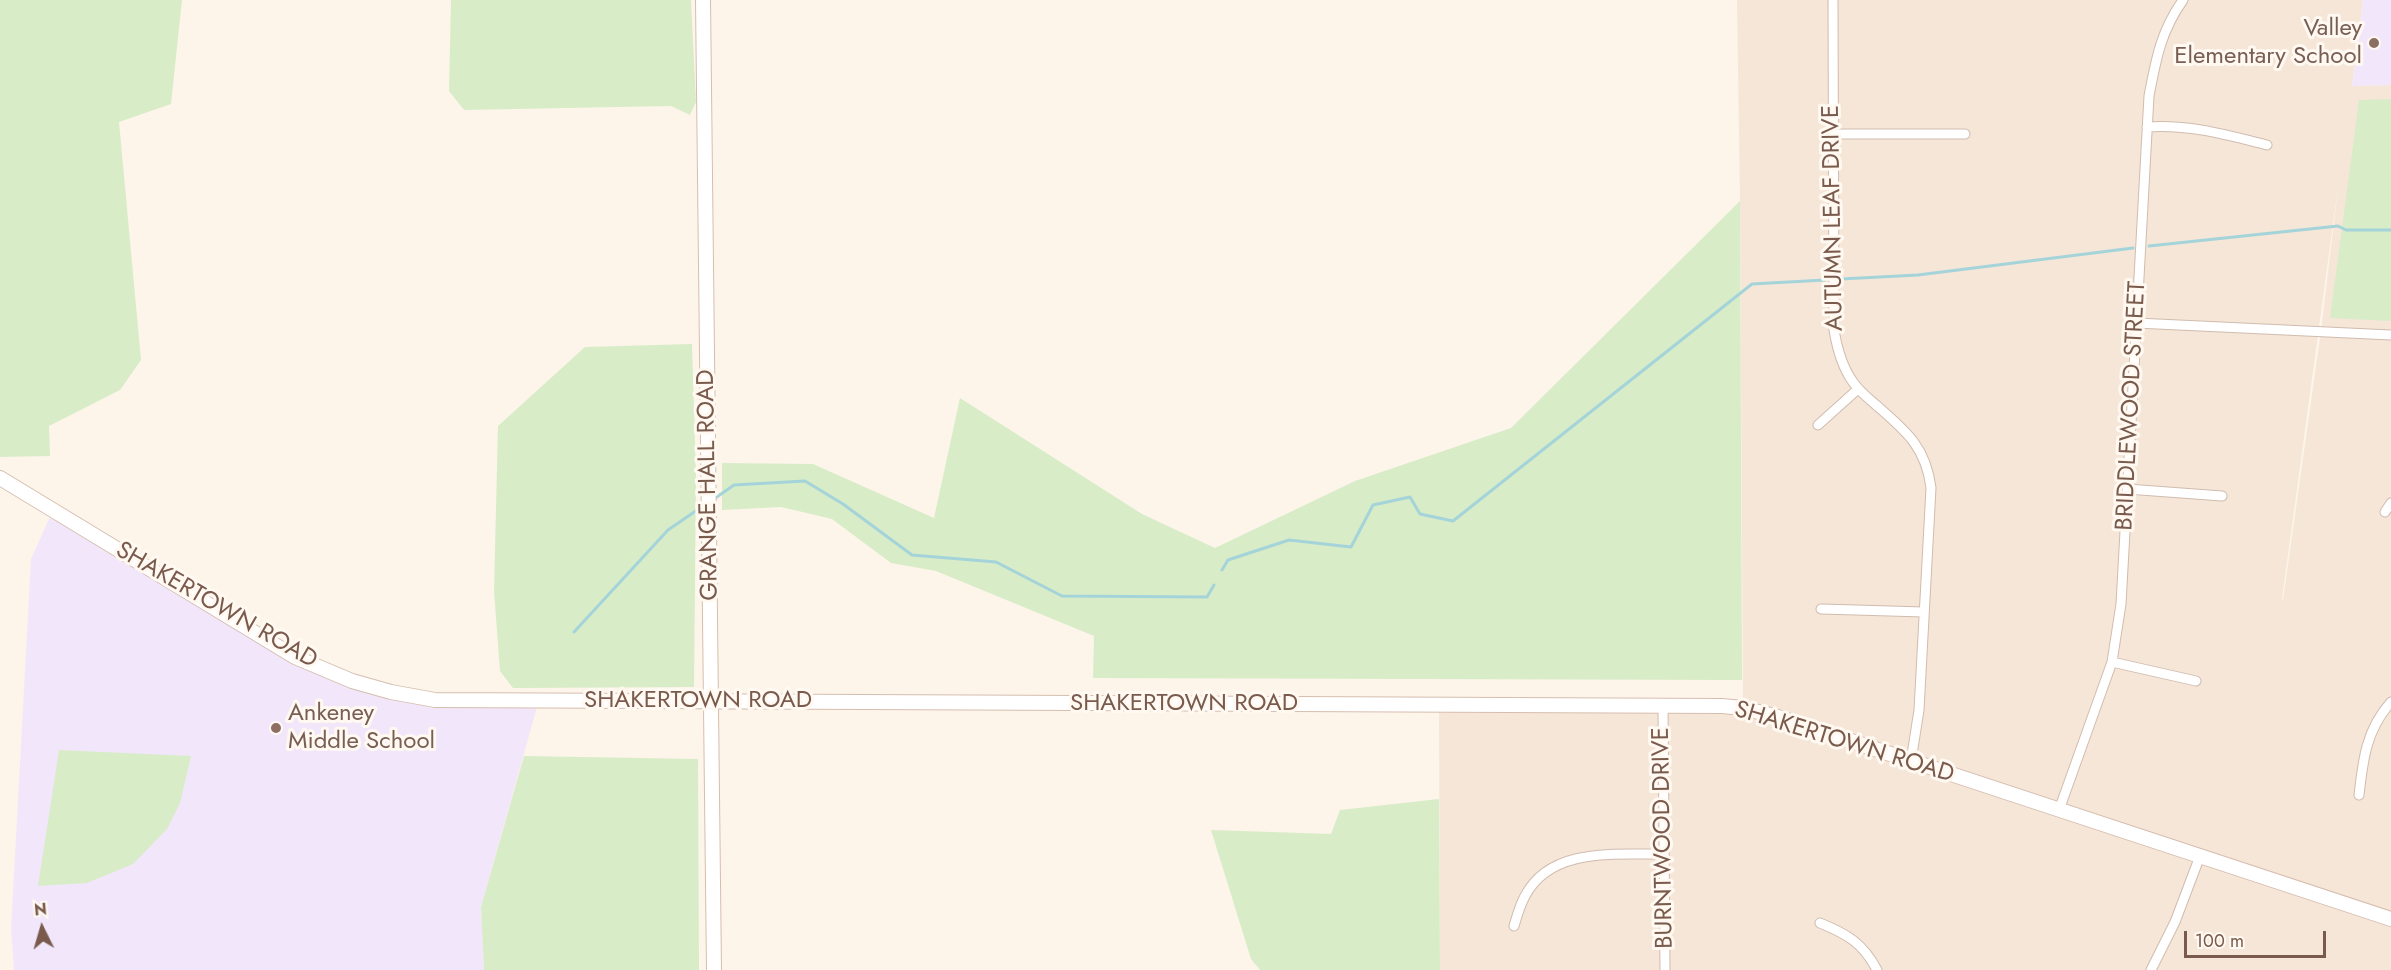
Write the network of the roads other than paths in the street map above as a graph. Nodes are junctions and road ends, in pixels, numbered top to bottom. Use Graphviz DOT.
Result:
graph roads {
  1 [pos="703,0"];
  2 [pos="1833,0"];
  3 [pos="2183,0"];
  4 [pos="2147,127"];
  5 [pos="1833,134"];
  6 [pos="1965,134"];
  7 [pos="2267,145"];
  8 [pos="2136,322"];
  9 [pos="2391,336"];
  10 [pos="1858,389"];
  11 [pos="1818,425"];
  12 [pos="0,478"];
  13 [pos="2127,489"];
  14 [pos="2222,496"];
  15 [pos="2391,503"];
  16 [pos="2385,512"];
  17 [pos="1821,609"];
  18 [pos="1924,612"];
  19 [pos="2112,662"];
  20 [pos="2196,681"];
  21 [pos="711,701"];
  22 [pos="2391,702"];
  23 [pos="1663,705"];
  24 [pos="1911,761"];
  25 [pos="2359,795"];
  26 [pos="2059,810"];
  27 [pos="1664,854"];
  28 [pos="2200,856"];
  29 [pos="2391,919"];
  30 [pos="1820,923"];
  31 [pos="1514,926"];
  32 [pos="714,970"];
  33 [pos="1665,970"];
  34 [pos="1877,970"];
  35 [pos="2151,970"];
  1 -- 21 [label="street, GRANGE HALL ROAD"];
  2 -- 5 [label="street, AUTUMN LEAF DRIVE"];
  3 -- 4 [label="street, BRIDDLEWOOD STREET"];
  4 -- 7 [label="street"];
  4 -- 8 [label="street, BRIDDLEWOOD STREET"];
  5 -- 6 [label="street"];
  5 -- 10 [label="street, AUTUMN LEAF DRIVE"];
  8 -- 9 [label="street"];
  8 -- 13 [label="street, BRIDDLEWOOD STREET"];
  10 -- 11 [label="street"];
  10 -- 18 [label="street, AUTUMN LEAF DRIVE"];
  12 -- 21 [label="street, SHAKERTOWN ROAD"];
  13 -- 14 [label="street"];
  13 -- 19 [label="street, BRIDDLEWOOD STREET"];
  15 -- 16 [label="street"];
  17 -- 18 [label="street"];
  18 -- 24 [label="street, AUTUMN LEAF DRIVE"];
  19 -- 20 [label="street"];
  19 -- 26 [label="street, BRIDDLEWOOD STREET"];
  21 -- 23 [label="street, SHAKERTOWN ROAD"];
  21 -- 32 [label="street, GRANGE HALL ROAD"];
  22 -- 25 [label="street"];
  23 -- 24 [label="street, SHAKERTOWN ROAD"];
  23 -- 27 [label="street, BURNTWOOD DRIVE"];
  24 -- 26 [label="street, SHAKERTOWN ROAD"];
  26 -- 28 [label="street, SHAKERTOWN ROAD"];
  27 -- 31 [label="street"];
  27 -- 33 [label="street, BURNTWOOD DRIVE"];
  28 -- 29 [label="street, SHAKERTOWN ROAD"];
  28 -- 35 [label="street"];
  30 -- 34 [label="street"];
}
